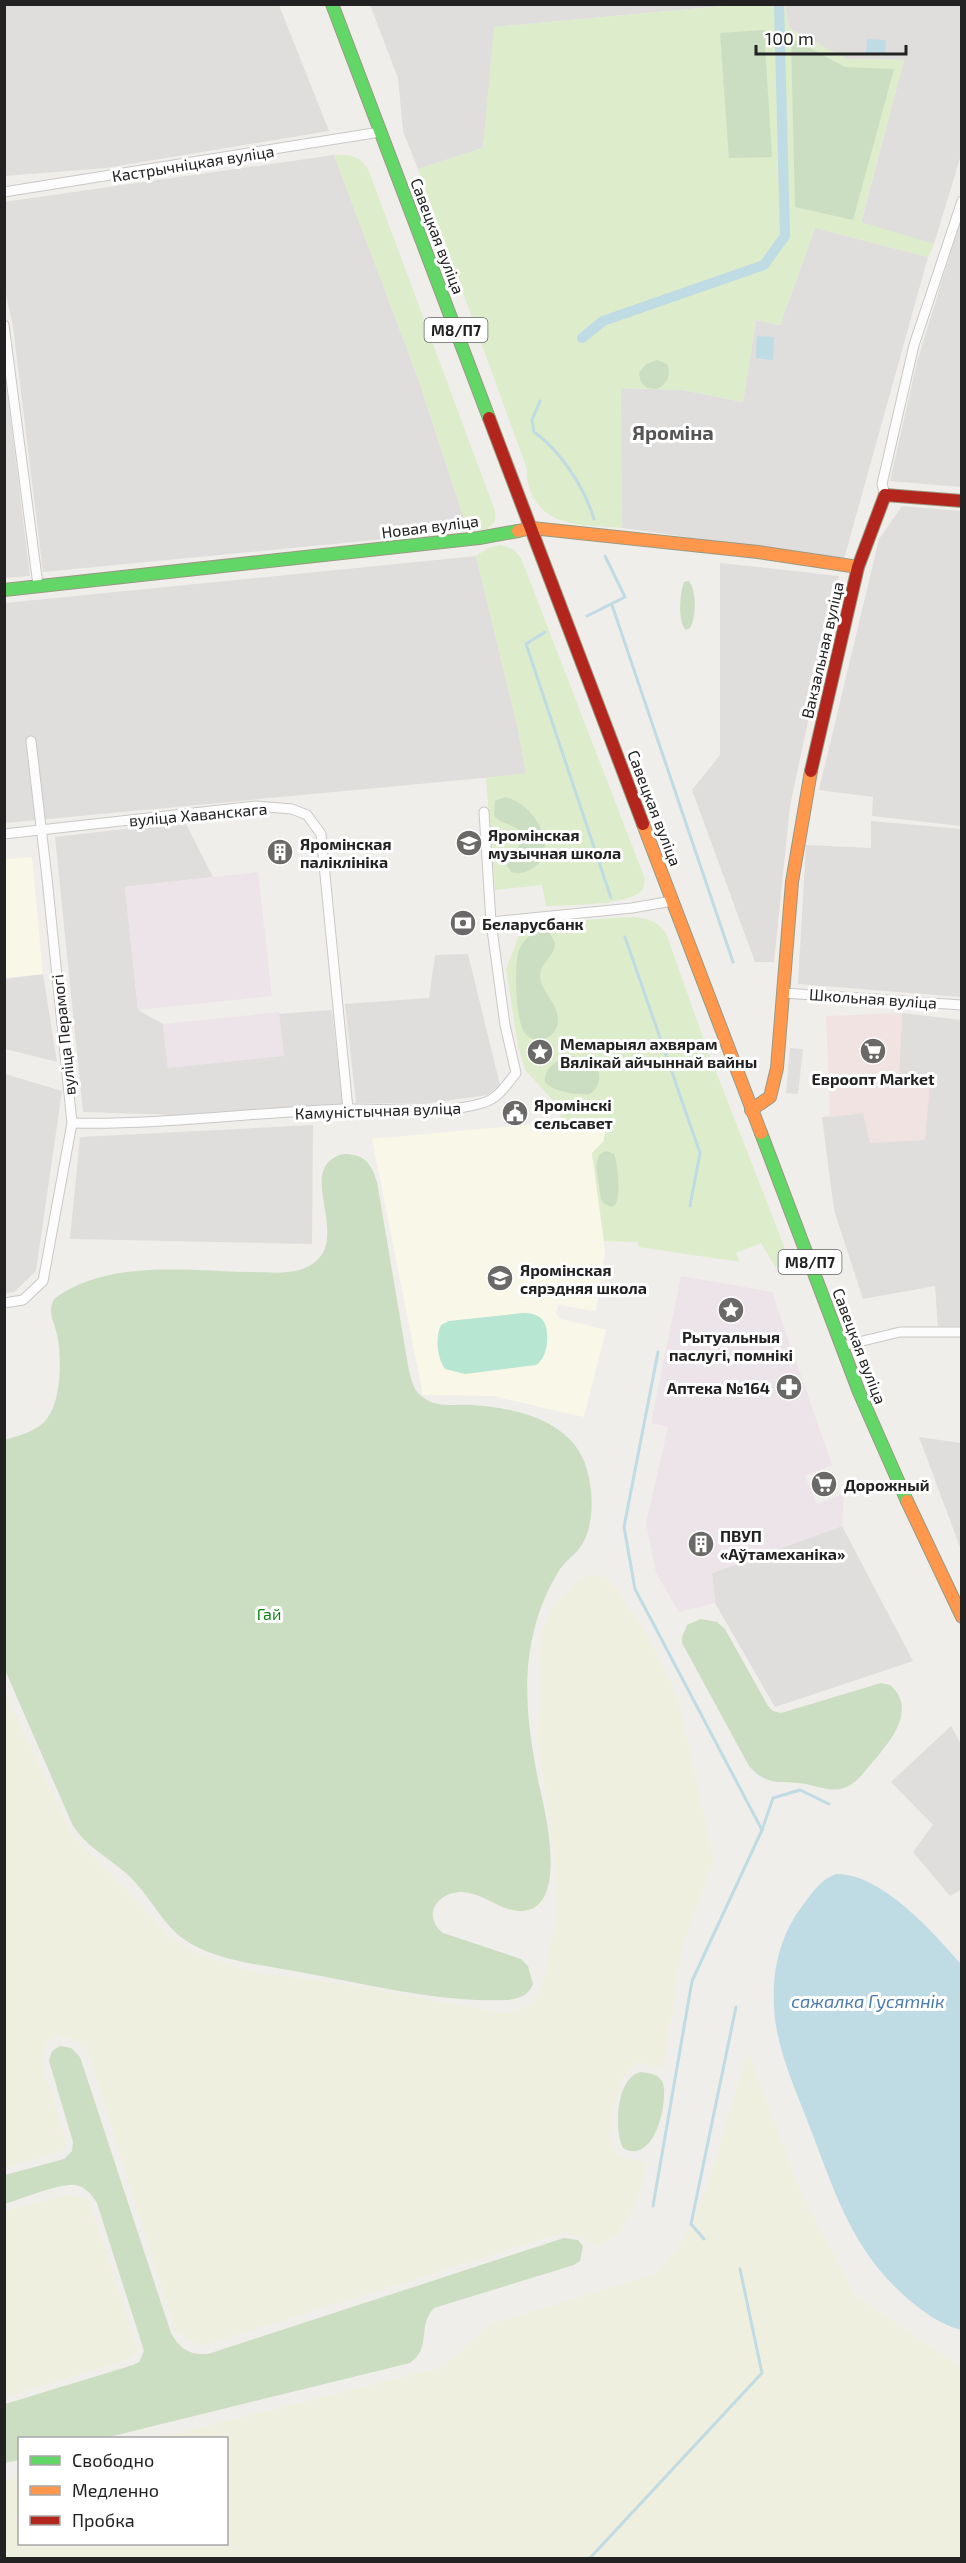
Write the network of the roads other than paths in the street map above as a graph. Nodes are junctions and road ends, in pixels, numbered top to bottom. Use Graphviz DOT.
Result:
graph roads {
  1 [pos="332,4"];
  2 [pos="380,132"];
  3 [pos="4,192"];
  4 [pos="962,201"];
  5 [pos="4,325"];
  6 [pos="885,495"];
  7 [pos="962,501"];
  8 [pos="532,528"];
  9 [pos="858,567"];
  10 [pos="38,585"];
  11 [pos="4,590"];
  12 [pos="31,741"];
  13 [pos="484,812"];
  14 [pos="41,830"];
  15 [pos="4,834"];
  16 [pos="672,901"];
  17 [pos="491,922"];
  18 [pos="784,993"];
  19 [pos="962,1005"];
  20 [pos="348,1109"];
  21 [pos="752,1110"];
  22 [pos="72,1123"];
  23 [pos="4,1303"];
  24 [pos="962,1332"];
  25 [pos="842,1346"];
  26 [pos="962,1617"];
  1 -- 2 [label="main road, Савецкая вуліца / М8/П7"];
  2 -- 3 [label="street, Кастрычніцкая вуліца"];
  2 -- 8 [label="main road, Савецкая вуліца / М8/П7"];
  4 -- 6 [label="street, Вакзальная вуліца"];
  5 -- 10 [label="street"];
  6 -- 7 [label="main road"];
  6 -- 9 [label="main road, Вакзальная вуліца"];
  8 -- 9 [label="main road, Новая вуліца"];
  8 -- 10 [label="main road, Новая вуліца"];
  8 -- 16 [label="main road, Савецкая вуліца / М8/П7"];
  9 -- 18 [label="main road, Вакзальная вуліца"];
  10 -- 11 [label="main road, Новая вуліца"];
  12 -- 14 [label="street, вуліца Перамогі"];
  13 -- 17 [label="street, Камуністычная вуліца"];
  14 -- 15 [label="street, вуліца Хаванскага"];
  14 -- 20 [label="street, вуліца Хаванскага"];
  14 -- 22 [label="street, вуліца Перамогі"];
  16 -- 17 [label="street"];
  16 -- 21 [label="main road, Савецкая вуліца / М8/П7"];
  17 -- 20 [label="street, Камуністычная вуліца"];
  18 -- 19 [label="street, Школьная вуліца"];
  18 -- 21 [label="main road, Вакзальная вуліца"];
  20 -- 22 [label="street, Камуністычная вуліца"];
  21 -- 25 [label="main road, Савецкая вуліца / М8/П7"];
  22 -- 23 [label="street, вуліца Перамогі"];
  24 -- 25 [label="street"];
  25 -- 26 [label="main road, Савецкая вуліца / М8/П7"];
}
